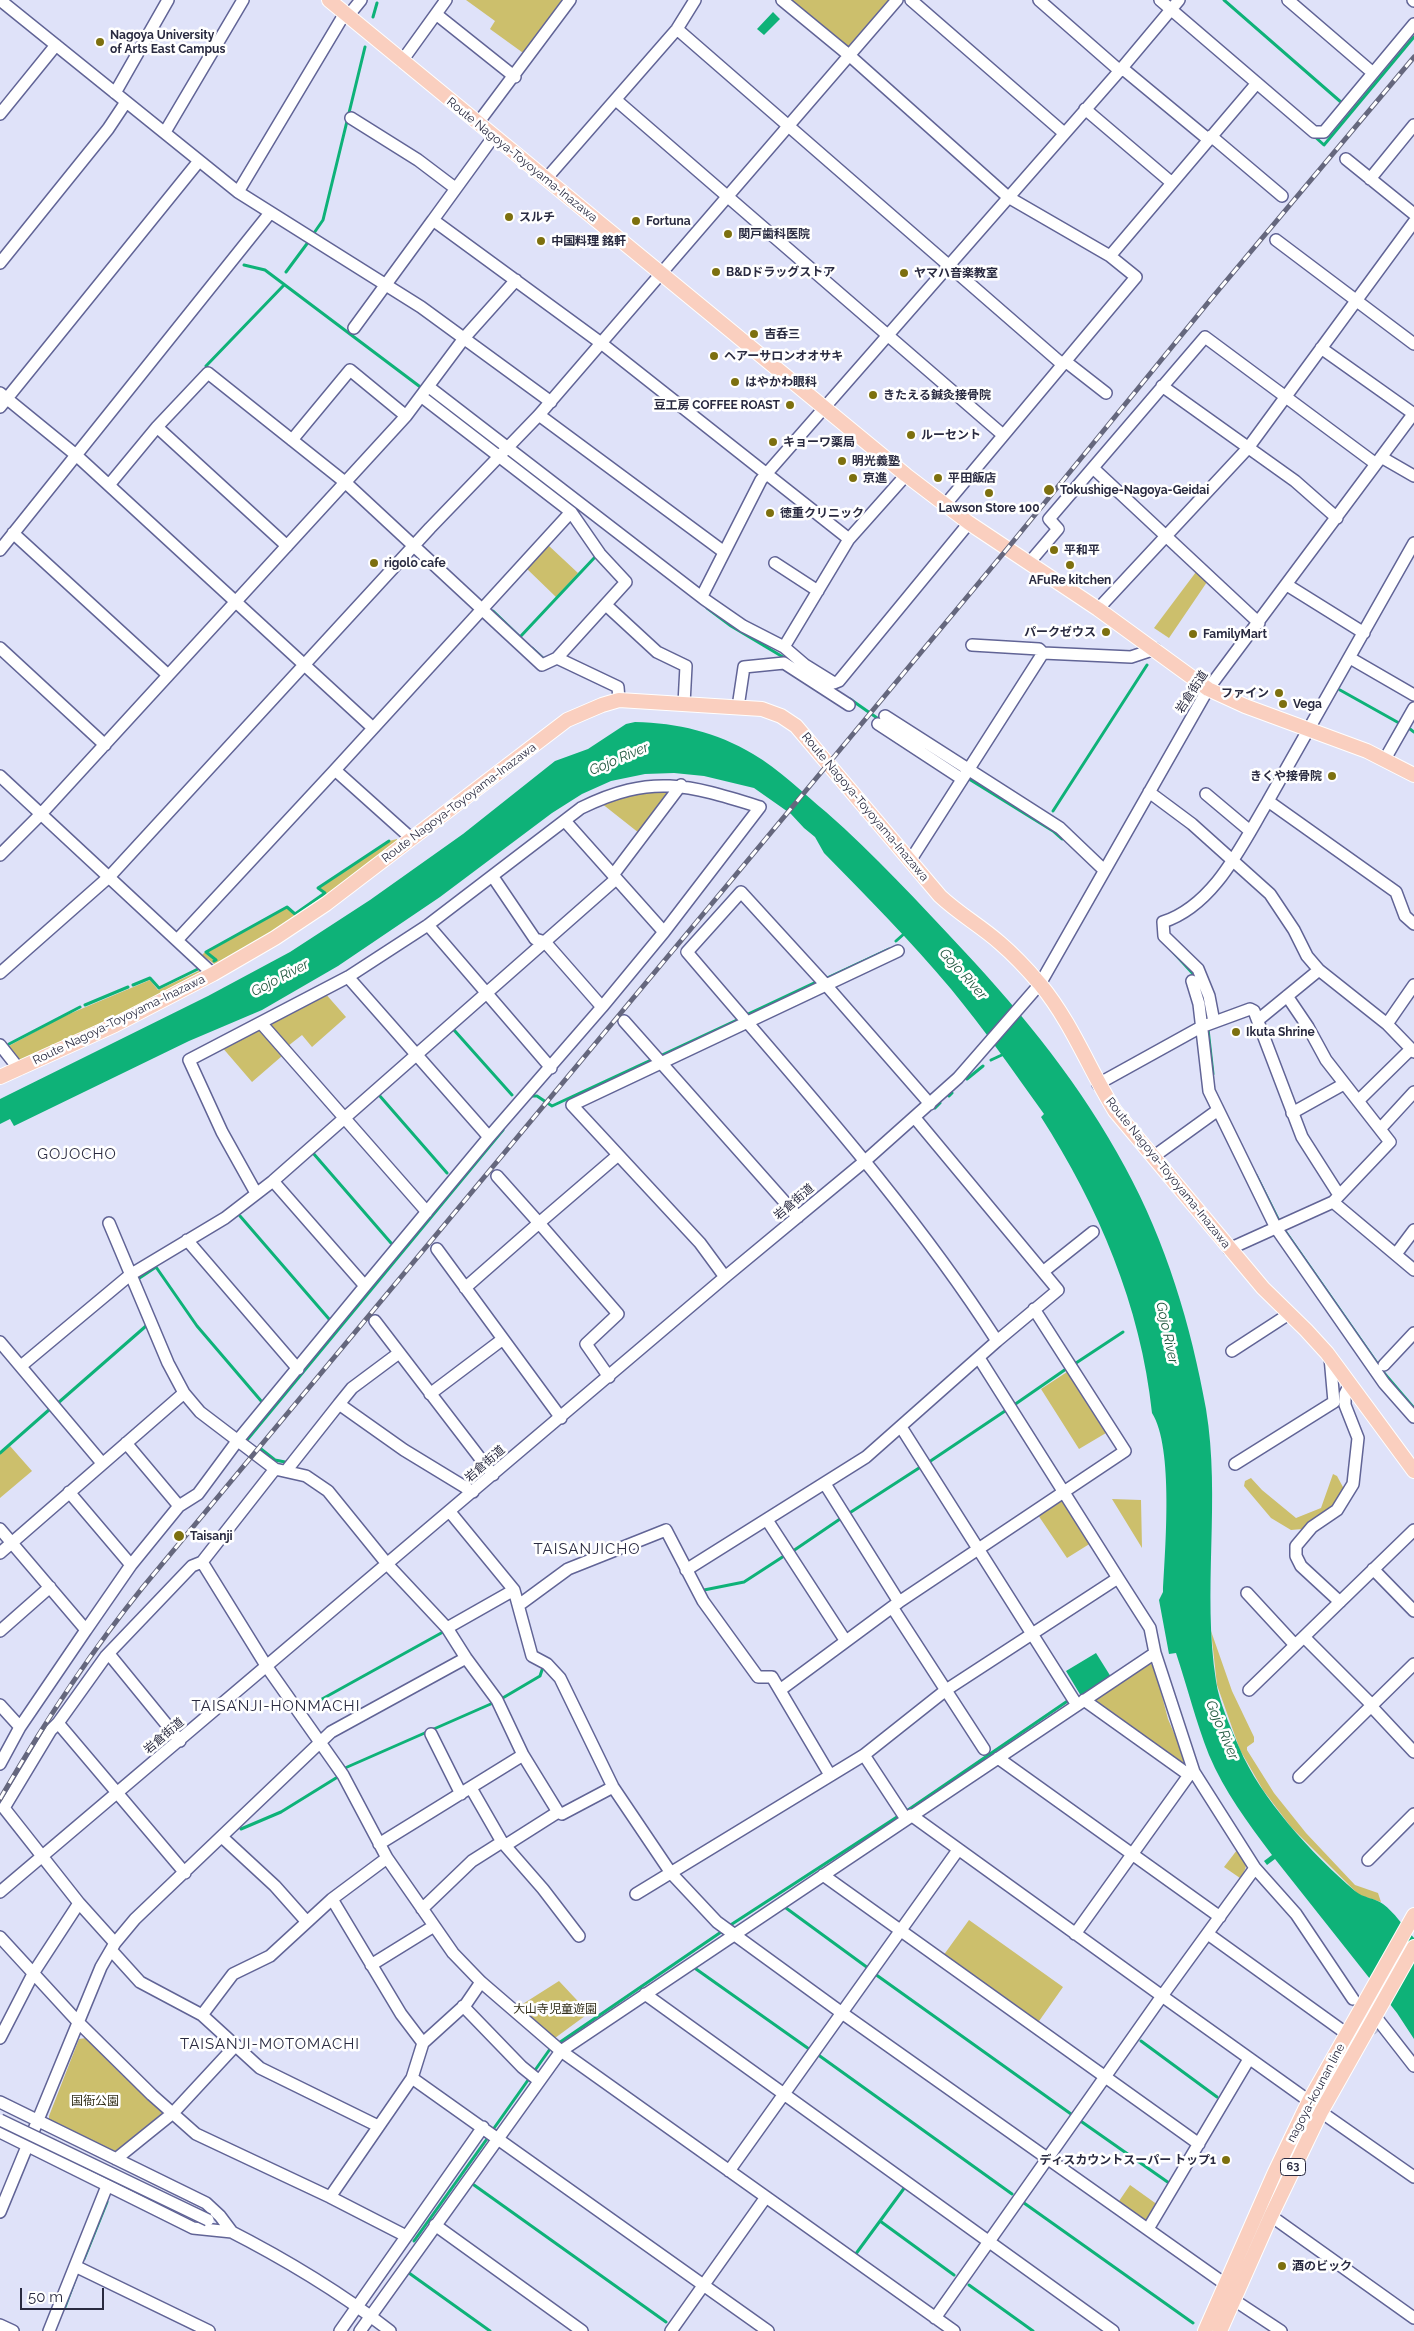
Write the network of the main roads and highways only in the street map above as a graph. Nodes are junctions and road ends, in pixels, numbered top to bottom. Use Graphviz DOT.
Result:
graph roads {
  1 [pos="329,0"];
  2 [pos="1414,775"];
  3 [pos="0,1077"];
  4 [pos="1414,1471"];
  5 [pos="1414,1916"];
  6 [pos="1414,1948"];
  7 [pos="1205,2331"];
  8 [pos="1220,2331"];
  1 -- 2 [label="main road, Route Nagoya-Toyoyama-Inazawa"];
  3 -- 4 [label="main road, Route Nagoya-Toyoyama-Inazawa"];
  5 -- 7 [label="main road, nagoya-kounan line / 63"];
  6 -- 8 [label="main road, nagoya-kounan line / 63"];
}
